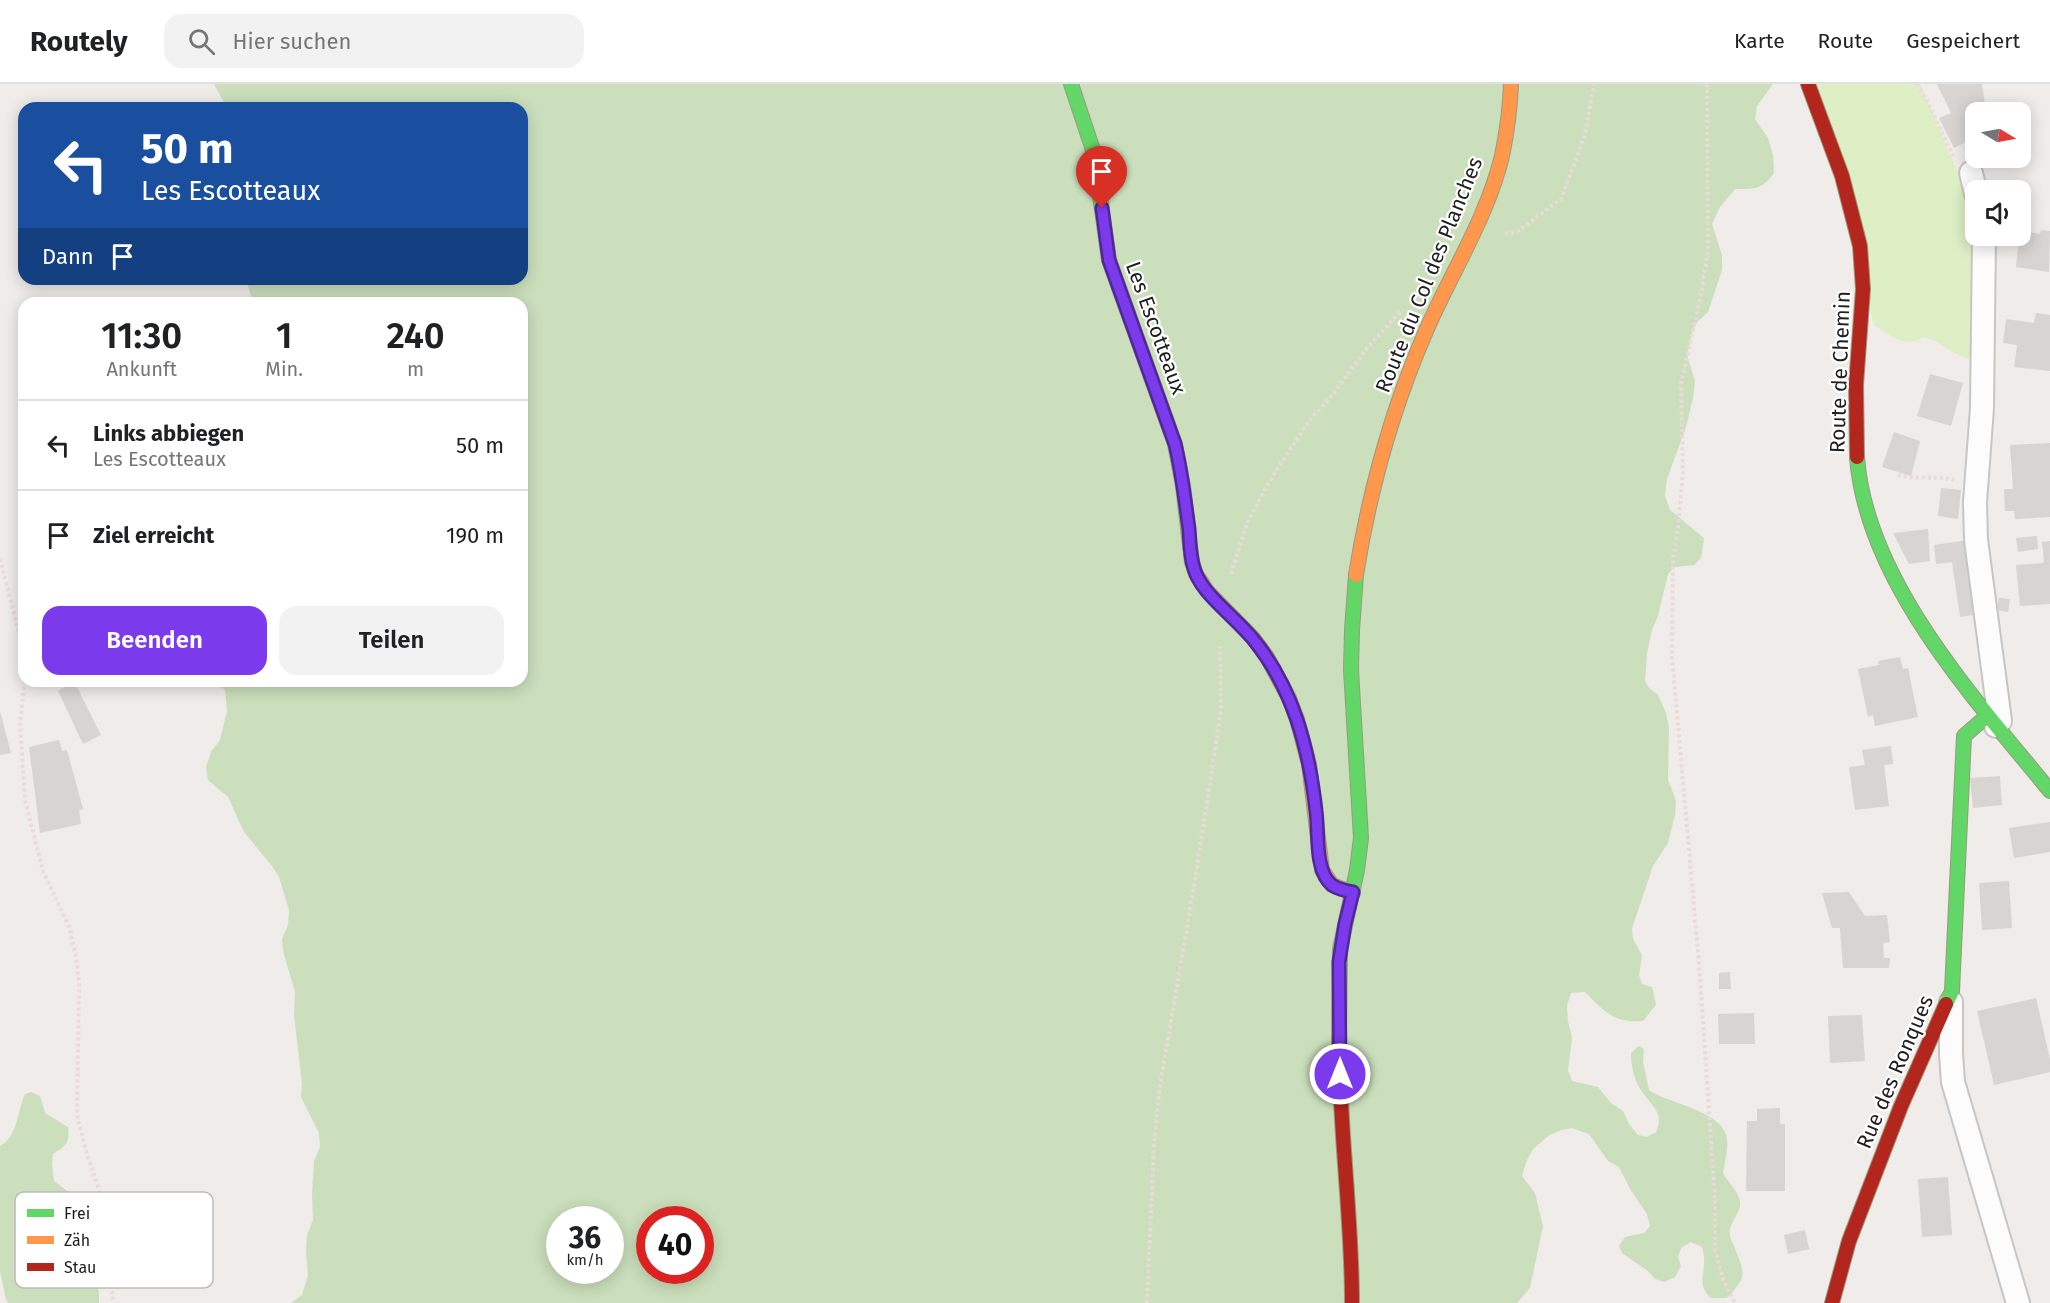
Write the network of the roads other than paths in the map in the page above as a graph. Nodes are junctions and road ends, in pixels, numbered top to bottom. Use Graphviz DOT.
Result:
graph roads {
  1 [pos="1071,84"];
  2 [pos="1511,84"];
  3 [pos="1808,84"];
  4 [pos="1984,246"];
  5 [pos="1992,721"];
  6 [pos="2050,791"];
  7 [pos="1353,892"];
  8 [pos="1952,992"];
  9 [pos="1352,1303"];
  10 [pos="1832,1303"];
  11 [pos="2018,1303"];
  1 -- 7 [label="street, Les Escotteaux"];
  2 -- 7 [label="street, Route du Col des Planches"];
  3 -- 5 [label="street, Route de Chemin"];
  4 -- 5 [label="street"];
  5 -- 6 [label="street, Route de Chemin"];
  5 -- 8 [label="street, Rue des Ronques"];
  7 -- 9 [label="street, Route du Col des Planches"];
  8 -- 10 [label="street, Rue des Ronques"];
  8 -- 11 [label="street"];
}
